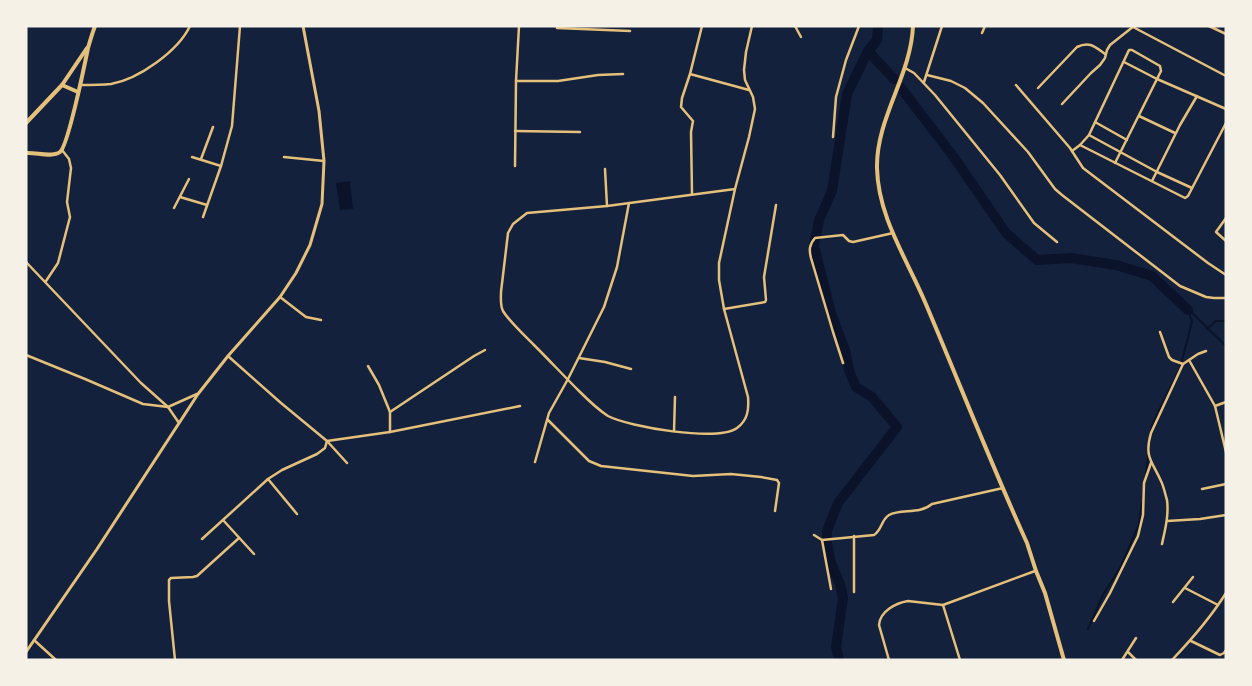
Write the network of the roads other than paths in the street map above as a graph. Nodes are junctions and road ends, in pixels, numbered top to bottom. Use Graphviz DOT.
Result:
graph roads {
  1 [pos="95,26"];
  2 [pos="190,26"];
  3 [pos="240,26"];
  4 [pos="303,26"];
  5 [pos="519,26"];
  6 [pos="557,26"];
  7 [pos="702,26"];
  8 [pos="752,26"];
  9 [pos="795,26"];
  10 [pos="859,26"];
  11 [pos="915,26"];
  12 [pos="942,26"];
  13 [pos="985,26"];
  14 [pos="1209,26"];
  15 [pos="1133,27"];
  16 [pos="630,31"];
  17 [pos="982,33"];
  18 [pos="1226,34"];
  19 [pos="800,37"];
  20 [pos="89,46"];
  21 [pos="1105,54"];
  22 [pos="1124,62"];
  23 [pos="905,68"];
  24 [pos="623,74"];
  25 [pos="690,74"];
  26 [pos="927,75"];
  27 [pos="1226,76"];
  28 [pos="1158,79"];
  29 [pos="516,81"];
  30 [pos="924,83"];
  31 [pos="62,85"];
  32 [pos="80,85"];
  33 [pos="1016,85"];
  34 [pos="1038,88"];
  35 [pos="749,90"];
  36 [pos="78,92"];
  37 [pos="1197,96"];
  38 [pos="1062,104"];
  39 [pos="1226,109"];
  40 [pos="1139,116"];
  41 [pos="1094,122"];
  42 [pos="26,123"];
  43 [pos="1226,123"];
  44 [pos="213,127"];
  45 [pos="515,131"];
  46 [pos="580,132"];
  47 [pos="1176,133"];
  48 [pos="1089,135"];
  49 [pos="833,137"];
  50 [pos="1127,140"];
  51 [pos="1080,145"];
  52 [pos="62,150"];
  53 [pos="1072,151"];
  54 [pos="26,153"];
  55 [pos="1120,153"];
  56 [pos="192,157"];
  57 [pos="284,157"];
  58 [pos="201,159"];
  59 [pos="324,161"];
  60 [pos="1115,162"];
  61 [pos="220,166"];
  62 [pos="515,166"];
  63 [pos="605,169"];
  64 [pos="1157,172"];
  65 [pos="189,179"];
  66 [pos="1152,181"];
  67 [pos="1192,188"];
  68 [pos="735,189"];
  69 [pos="692,195"];
  70 [pos="180,196"];
  71 [pos="629,203"];
  72 [pos="207,204"];
  73 [pos="776,205"];
  74 [pos="607,206"];
  75 [pos="174,208"];
  76 [pos="203,217"];
  77 [pos="1226,218"];
  78 [pos="893,233"];
  79 [pos="1226,241"];
  80 [pos="1057,242"];
  81 [pos="26,262"];
  82 [pos="1226,274"];
  83 [pos="46,281"];
  84 [pos="280,297"];
  85 [pos="1226,298"];
  86 [pos="724,309"];
  87 [pos="321,320"];
  88 [pos="1160,332"];
  89 [pos="486,350"];
  90 [pos="1206,351"];
  91 [pos="26,355"];
  92 [pos="228,356"];
  93 [pos="579,358"];
  94 [pos="1189,360"];
  95 [pos="843,362"];
  96 [pos="1183,364"];
  97 [pos="368,366"];
  98 [pos="631,369"];
  99 [pos="568,379"];
  100 [pos="198,394"];
  101 [pos="675,398"];
  102 [pos="1226,402"];
  103 [pos="520,406"];
  104 [pos="1215,406"];
  105 [pos="168,407"];
  106 [pos="390,412"];
  107 [pos="548,420"];
  108 [pos="179,423"];
  109 [pos="674,431"];
  110 [pos="390,432"];
  111 [pos="1226,432"];
  112 [pos="1221,433"];
  113 [pos="327,441"];
  114 [pos="1226,452"];
  115 [pos="535,462"];
  116 [pos="347,463"];
  117 [pos="1151,463"];
  118 [pos="268,479"];
  119 [pos="1226,484"];
  120 [pos="1003,488"];
  121 [pos="1202,489"];
  122 [pos="775,511"];
  123 [pos="297,514"];
  124 [pos="1226,515"];
  125 [pos="223,520"];
  126 [pos="1166,521"];
  127 [pos="814,535"];
  128 [pos="854,536"];
  129 [pos="239,538"];
  130 [pos="202,539"];
  131 [pos="824,539"];
  132 [pos="1162,544"];
  133 [pos="254,554"];
  134 [pos="1036,571"];
  135 [pos="1192,577"];
  136 [pos="1185,588"];
  137 [pos="831,589"];
  138 [pos="854,592"];
  139 [pos="1226,593"];
  140 [pos="1173,602"];
  141 [pos="943,605"];
  142 [pos="1218,605"];
  143 [pos="1094,621"];
  144 [pos="1136,638"];
  145 [pos="34,640"];
  146 [pos="1190,640"];
  147 [pos="1226,650"];
  148 [pos="26,652"];
  149 [pos="1128,652"];
  150 [pos="56,660"];
  151 [pos="176,660"];
  152 [pos="889,660"];
  153 [pos="960,660"];
  154 [pos="1064,660"];
  155 [pos="1122,660"];
  156 [pos="1136,660"];
  157 [pos="1172,660"];
  1 -- 20 [label="main road"];
  2 -- 32 [label="street"];
  3 -- 61 [label="street"];
  4 -- 59 [label="street"];
  5 -- 29 [label="street"];
  6 -- 16 [label="street"];
  7 -- 25 [label="street"];
  8 -- 35 [label="street"];
  9 -- 19 [label="street"];
  10 -- 49 [label="street"];
  11 -- 23 [label="main road"];
  12 -- 26 [label="street"];
  13 -- 17 [label="street"];
  14 -- 18 [label="street"];
  15 -- 21 [label="street"];
  15 -- 27 [label="street"];
  20 -- 31 [label="main road"];
  20 -- 32 [label="main road"];
  21 -- 34 [label="street"];
  21 -- 38 [label="street"];
  22 -- 28 [label="street"];
  22 -- 28 [label="street"];
  22 -- 41 [label="street"];
  23 -- 30 [label="street"];
  23 -- 78 [label="main road"];
  24 -- 29 [label="street"];
  25 -- 35 [label="street"];
  25 -- 69 [label="street"];
  26 -- 30 [label="street"];
  26 -- 85 [label="street"];
  28 -- 37 [label="street"];
  28 -- 40 [label="street"];
  29 -- 45 [label="street"];
  30 -- 80 [label="street"];
  31 -- 36 [label="main road"];
  31 -- 42 [label="main road"];
  32 -- 36 [label="main road"];
  33 -- 53 [label="street"];
  35 -- 68 [label="street"];
  36 -- 52 [label="main road"];
  37 -- 39 [label="street"];
  37 -- 47 [label="street"];
  40 -- 47 [label="street"];
  40 -- 50 [label="street"];
  41 -- 48 [label="street"];
  41 -- 50 [label="street"];
  43 -- 67 [label="street"];
  44 -- 58 [label="street"];
  45 -- 46 [label="street"];
  45 -- 62 [label="street"];
  47 -- 64 [label="street"];
  48 -- 51 [label="street"];
  48 -- 55 [label="street"];
  50 -- 55 [label="street"];
  51 -- 53 [label="street"];
  51 -- 60 [label="street"];
  52 -- 54 [label="main road"];
  52 -- 83 [label="street"];
  53 -- 82 [label="street"];
  55 -- 60 [label="street"];
  55 -- 64 [label="street"];
  56 -- 58 [label="street"];
  57 -- 59 [label="street"];
  58 -- 61 [label="street"];
  59 -- 84 [label="street"];
  60 -- 66 [label="street"];
  61 -- 72 [label="street"];
  63 -- 74 [label="street"];
  64 -- 66 [label="street"];
  64 -- 67 [label="street"];
  65 -- 70 [label="street"];
  66 -- 67 [label="street"];
  68 -- 69 [label="street"];
  68 -- 86 [label="street"];
  69 -- 71 [label="street"];
  70 -- 72 [label="street"];
  70 -- 75 [label="street"];
  71 -- 74 [label="street"];
  71 -- 93 [label="street"];
  72 -- 76 [label="street"];
  73 -- 86 [label="street"];
  74 -- 99 [label="street"];
  77 -- 79 [label="street"];
  78 -- 95 [label="street"];
  78 -- 120 [label="main road"];
  81 -- 83 [label="street"];
  83 -- 105 [label="street"];
  84 -- 87 [label="street"];
  84 -- 92 [label="street"];
  86 -- 109 [label="street"];
  88 -- 96 [label="street"];
  89 -- 106 [label="street"];
  90 -- 94 [label="street"];
  91 -- 105 [label="street"];
  92 -- 100 [label="street"];
  92 -- 113 [label="street"];
  93 -- 98 [label="street"];
  93 -- 99 [label="street"];
  94 -- 96 [label="street"];
  94 -- 104 [label="street"];
  96 -- 117 [label="street"];
  97 -- 106 [label="street"];
  99 -- 107 [label="street"];
  99 -- 109 [label="street"];
  100 -- 105 [label="street"];
  100 -- 108 [label="street"];
  101 -- 109 [label="street"];
  102 -- 104 [label="street"];
  103 -- 110 [label="street"];
  104 -- 112 [label="street"];
  105 -- 108 [label="street"];
  106 -- 110 [label="street"];
  107 -- 115 [label="street"];
  107 -- 122 [label="street"];
  108 -- 145 [label="street"];
  110 -- 113 [label="street"];
  111 -- 112 [label="street"];
  112 -- 114 [label="street"];
  113 -- 116 [label="street"];
  113 -- 118 [label="street"];
  117 -- 126 [label="street"];
  117 -- 143 [label="street"];
  118 -- 123 [label="street"];
  118 -- 125 [label="street"];
  119 -- 121 [label="street"];
  120 -- 128 [label="street"];
  120 -- 134 [label="main road"];
  124 -- 126 [label="street"];
  125 -- 129 [label="street"];
  125 -- 130 [label="street"];
  126 -- 132 [label="street"];
  127 -- 131 [label="street"];
  128 -- 131 [label="street"];
  128 -- 138 [label="street"];
  129 -- 133 [label="street"];
  129 -- 151 [label="street"];
  131 -- 137 [label="street"];
  134 -- 141 [label="street"];
  134 -- 154 [label="main road"];
  135 -- 136 [label="street"];
  136 -- 140 [label="street"];
  136 -- 142 [label="street"];
  139 -- 142 [label="street"];
  141 -- 152 [label="street"];
  141 -- 153 [label="street"];
  142 -- 146 [label="street"];
  144 -- 149 [label="street"];
  145 -- 148 [label="street"];
  145 -- 150 [label="street"];
  146 -- 147 [label="street"];
  146 -- 157 [label="street"];
  149 -- 155 [label="street"];
  149 -- 156 [label="street"];
}
